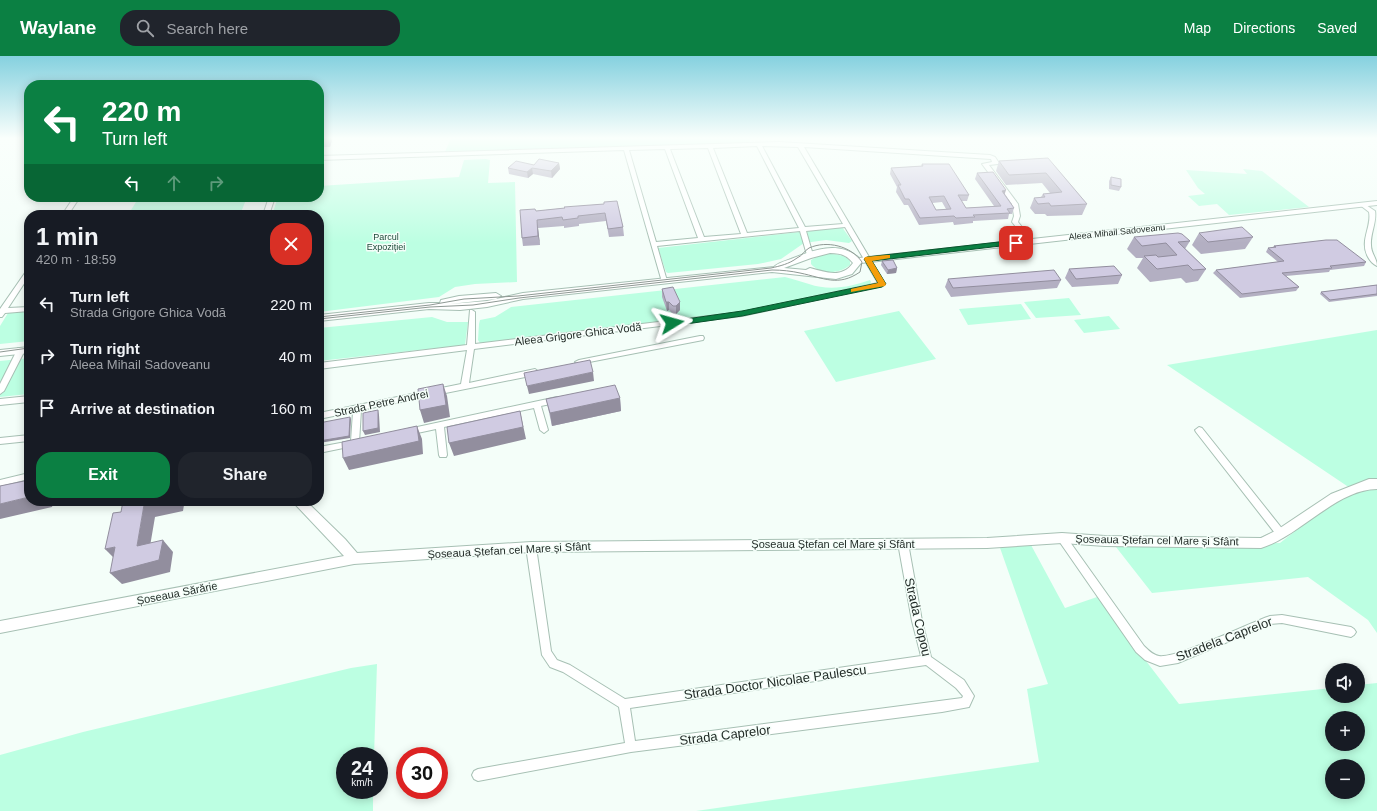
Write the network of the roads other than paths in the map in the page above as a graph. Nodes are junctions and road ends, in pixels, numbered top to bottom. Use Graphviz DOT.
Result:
graph roads {
  1 [pos="633,173"];
  2 [pos="677,173"];
  3 [pos="721,173"];
  4 [pos="774,173"];
  5 [pos="817,173"];
  6 [pos="992,173"];
  7 [pos="1377,203"];
  8 [pos="1363,205"];
  9 [pos="848,225"];
  10 [pos="803,230"];
  11 [pos="745,236"];
  12 [pos="702,240"];
  13 [pos="1030,241"];
  14 [pos="654,244"];
  15 [pos="809,256"];
  16 [pos="867,259"];
  17 [pos="857,260"];
  18 [pos="1377,264"];
  19 [pos="772,269"];
  20 [pos="817,274"];
  21 [pos="24,278"];
  22 [pos="664,281"];
  23 [pos="24,310"];
  24 [pos="1,312"];
  25 [pos="472,312"];
  26 [pos="324,317"];
  27 [pos="700,338"];
  28 [pos="471,346"];
  29 [pos="24,350"];
  30 [pos="24,352"];
  31 [pos="0,353"];
  32 [pos="571,364"];
  33 [pos="324,365"];
  34 [pos="541,370"];
  35 [pos="466,386"];
  36 [pos="0,391"];
  37 [pos="568,398"];
  38 [pos="24,400"];
  39 [pos="0,402"];
  40 [pos="537,404"];
  41 [pos="357,408"];
  42 [pos="324,415"];
  43 [pos="440,425"];
  44 [pos="544,430"];
  45 [pos="1199,430"];
  46 [pos="402,433"];
  47 [pos="24,439"];
  48 [pos="0,441"];
  49 [pos="324,449"];
  50 [pos="443,455"];
  51 [pos="24,477"];
  52 [pos="0,483"];
  53 [pos="1377,484"];
  54 [pos="303,506"];
  55 [pos="1281,534"];
  56 [pos="1062,538"];
  57 [pos="903,543"];
  58 [pos="531,547"];
  59 [pos="354,559"];
  60 [pos="0,627"];
  61 [pos="1351,632"];
  62 [pos="927,660"];
  63 [pos="969,696"];
  64 [pos="624,704"];
  65 [pos="631,747"];
  66 [pos="478,775"];
  1 -- 14 [label="street"];
  2 -- 12 [label="street"];
  3 -- 11 [label="street"];
  4 -- 10 [label="street"];
  5 -- 9 [label="street"];
  6 -- 13 [label="street"];
  7 -- 8 [label="main road, Aleea Mihail Sadoveanu"];
  8 -- 13 [label="main road, Aleea Mihail Sadoveanu"];
  8 -- 18 [label="street"];
  9 -- 10 [label="street"];
  9 -- 16 [label="street"];
  10 -- 11 [label="street"];
  10 -- 15 [label="street"];
  11 -- 12 [label="street"];
  12 -- 14 [label="street"];
  13 -- 16 [label="main road, Aleea Mihail Sadoveanu"];
  14 -- 22 [label="street"];
  15 -- 17 [label="main road"];
  15 -- 19 [label="main road"];
  15 -- 20 [label="main road"];
  16 -- 17 [label="main road, Aleea Mihail Sadoveanu"];
  16 -- 28 [label="street, Aleea Grigore Ghica Vodă"];
  17 -- 20 [label="main road"];
  19 -- 20 [label="main road"];
  19 -- 22 [label="main road"];
  21 -- 24 [label="street"];
  22 -- 26 [label="main road"];
  23 -- 24 [label="street"];
  25 -- 28 [label="street"];
  27 -- 32 [label="street"];
  28 -- 33 [label="street, Aleea Grigore Ghica Vodă"];
  28 -- 35 [label="street"];
  29 -- 31 [label="main road"];
  30 -- 36 [label="street"];
  34 -- 35 [label="street, Strada Petre Andrei"];
  35 -- 41 [label="street, Strada Petre Andrei"];
  37 -- 40 [label="street"];
  38 -- 39 [label="street"];
  40 -- 43 [label="street"];
  40 -- 44 [label="street"];
  41 -- 42 [label="street, Strada Petre Andrei"];
  41 -- 49 [label="street"];
  43 -- 46 [label="street"];
  43 -- 50 [label="street"];
  45 -- 55 [label="street"];
  47 -- 48 [label="street"];
  51 -- 52 [label="street"];
  53 -- 55 [label="main road, Șoseaua Ștefan cel Mare și Sfânt"];
  54 -- 59 [label="main road"];
  55 -- 56 [label="main road, Șoseaua Ștefan cel Mare și Sfânt"];
  56 -- 57 [label="main road, Șoseaua Ștefan cel Mare și Sfânt"];
  56 -- 61 [label="street, Stradela Caprelor"];
  57 -- 58 [label="main road, Șoseaua Ștefan cel Mare și Sfânt"];
  57 -- 62 [label="street, Strada Copou"];
  58 -- 59 [label="main road, Șoseaua Ștefan cel Mare și Sfânt"];
  58 -- 64 [label="street"];
  59 -- 60 [label="main road, Șoseaua Sărărie"];
  62 -- 63 [label="street, Strada Copou"];
  62 -- 64 [label="street, Strada Doctor Nicolae Paulescu"];
  63 -- 65 [label="street, Strada Caprelor"];
  64 -- 65 [label="street"];
  65 -- 66 [label="street, Strada Caprelor"];
}
